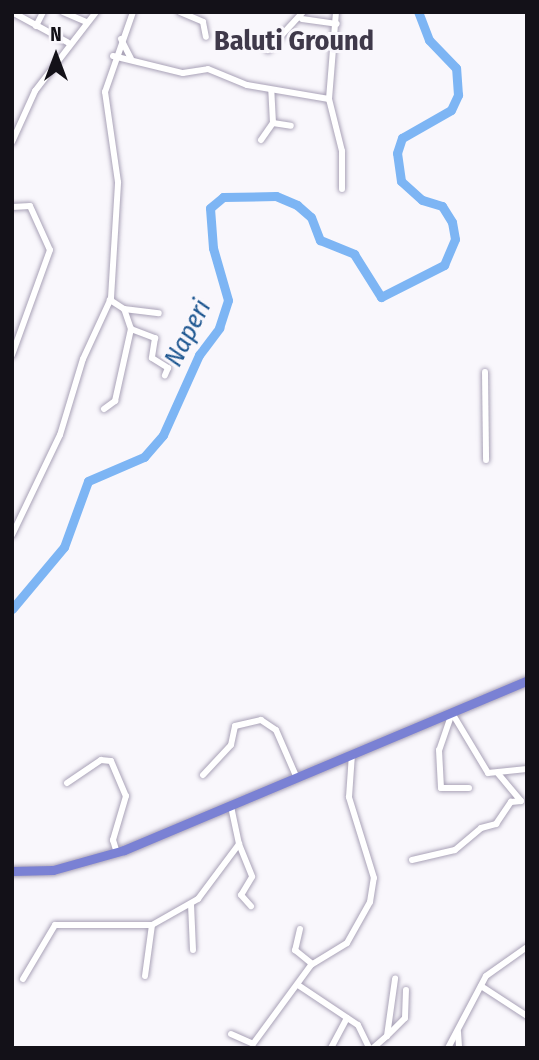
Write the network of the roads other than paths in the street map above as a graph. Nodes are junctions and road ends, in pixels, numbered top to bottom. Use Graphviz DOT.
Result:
graph roads {
  1 [pos="43,12"];
  2 [pos="62,12"];
  3 [pos="96,12"];
  4 [pos="133,12"];
  5 [pos="180,12"];
  6 [pos="336,12"];
  7 [pos="302,15"];
  8 [pos="13,16"];
  9 [pos="87,22"];
  10 [pos="337,24"];
  11 [pos="36,26"];
  12 [pos="121,37"];
  13 [pos="206,37"];
  14 [pos="67,42"];
  15 [pos="268,50"];
  16 [pos="113,56"];
  17 [pos="131,59"];
  18 [pos="271,90"];
  19 [pos="329,99"];
  20 [pos="273,122"];
  21 [pos="291,126"];
  22 [pos="261,140"];
  23 [pos="12,142"];
  24 [pos="342,189"];
  25 [pos="12,207"];
  26 [pos="110,300"];
  27 [pos="124,309"];
  28 [pos="159,313"];
  29 [pos="131,329"];
  30 [pos="12,355"];
  31 [pos="485,372"];
  32 [pos="165,375"];
  33 [pos="104,409"];
  34 [pos="486,460"];
  35 [pos="12,536"];
  36 [pos="527,681"];
  37 [pos="452,713"];
  38 [pos="352,754"];
  39 [pos="527,769"];
  40 [pos="498,774"];
  41 [pos="203,775"];
  42 [pos="296,776"];
  43 [pos="67,783"];
  44 [pos="469,789"];
  45 [pos="231,805"];
  46 [pos="239,845"];
  47 [pos="117,853"];
  48 [pos="412,860"];
  49 [pos="12,871"];
  50 [pos="191,904"];
  51 [pos="251,905"];
  52 [pos="152,925"];
  53 [pos="300,929"];
  54 [pos="527,947"];
  55 [pos="193,950"];
  56 [pos="312,964"];
  57 [pos="145,976"];
  58 [pos="23,979"];
  59 [pos="395,979"];
  60 [pos="298,985"];
  61 [pos="481,985"];
  62 [pos="407,990"];
  63 [pos="527,1016"];
  64 [pos="347,1018"];
  65 [pos="458,1032"];
  66 [pos="232,1034"];
  67 [pos="387,1036"];
  68 [pos="250,1046"];
  69 [pos="331,1048"];
  70 [pos="371,1048"];
  71 [pos="448,1048"];
  72 [pos="459,1048"];
  1 -- 11 [label="street"];
  2 -- 9 [label="street"];
  3 -- 9 [label="street"];
  4 -- 12 [label="street"];
  5 -- 13 [label="street"];
  6 -- 10 [label="street"];
  7 -- 10 [label="street"];
  7 -- 15 [label="street"];
  8 -- 11 [label="street"];
  9 -- 14 [label="street"];
  10 -- 19 [label="street"];
  11 -- 14 [label="street"];
  12 -- 16 [label="street"];
  12 -- 17 [label="street"];
  14 -- 23 [label="street"];
  16 -- 17 [label="street"];
  16 -- 26 [label="street"];
  17 -- 18 [label="street"];
  18 -- 19 [label="street"];
  18 -- 20 [label="street"];
  19 -- 24 [label="street"];
  20 -- 21 [label="street"];
  20 -- 22 [label="street"];
  25 -- 30 [label="street"];
  26 -- 27 [label="street"];
  26 -- 35 [label="street"];
  27 -- 28 [label="street"];
  27 -- 29 [label="street"];
  29 -- 32 [label="street"];
  29 -- 33 [label="street"];
  31 -- 34 [label="street"];
  36 -- 37 [label="highway"];
  37 -- 38 [label="highway"];
  37 -- 40 [label="street"];
  37 -- 44 [label="street"];
  38 -- 42 [label="highway"];
  38 -- 56 [label="street"];
  39 -- 40 [label="street"];
  40 -- 48 [label="street"];
  41 -- 42 [label="street"];
  42 -- 45 [label="highway"];
  43 -- 47 [label="street"];
  45 -- 46 [label="street"];
  45 -- 47 [label="highway"];
  46 -- 50 [label="street"];
  46 -- 51 [label="street"];
  47 -- 49 [label="highway"];
  50 -- 52 [label="street"];
  50 -- 55 [label="street"];
  52 -- 57 [label="street"];
  52 -- 58 [label="street"];
  53 -- 56 [label="street"];
  54 -- 61 [label="street"];
  56 -- 60 [label="street"];
  59 -- 67 [label="street"];
  60 -- 64 [label="street"];
  60 -- 68 [label="street"];
  61 -- 63 [label="street"];
  61 -- 65 [label="street"];
  62 -- 67 [label="street"];
  64 -- 69 [label="street"];
  64 -- 70 [label="street"];
  65 -- 71 [label="street"];
  65 -- 72 [label="street"];
  66 -- 68 [label="street"];
  67 -- 70 [label="street"];
}
